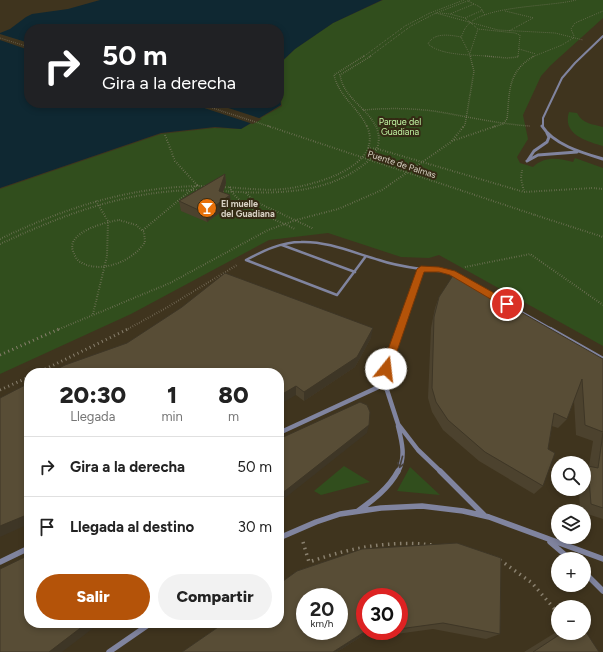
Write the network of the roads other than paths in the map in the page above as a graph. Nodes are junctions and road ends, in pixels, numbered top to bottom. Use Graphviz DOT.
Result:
graph roads {
  1 [pos="603,36"];
  2 [pos="546,132"];
  3 [pos="579,152"];
  4 [pos="603,159"];
  5 [pos="280,245"];
  6 [pos="366,256"];
  7 [pos="421,269"];
  8 [pos="355,272"];
  9 [pos="466,281"];
  10 [pos="500,301"];
  11 [pos="603,359"];
  12 [pos="385,384"];
  13 [pos="398,424"];
  14 [pos="284,431"];
  15 [pos="358,511"];
  16 [pos="484,515"];
  17 [pos="284,536"];
  18 [pos="548,540"];
  19 [pos="24,550"];
  20 [pos="562,552"];
  21 [pos="603,559"];
  22 [pos="0,562"];
  23 [pos="591,579"];
  24 [pos="603,591"];
  25 [pos="143,628"];
  26 [pos="109,652"];
  1 -- 2 [label="street"];
  2 -- 3 [label="street"];
  2 -- 3 [label="street"];
  3 -- 4 [label="street"];
  5 -- 6 [label="lane"];
  5 -- 8 [label="lane"];
  5 -- 8 [label="lane"];
  6 -- 7 [label="lane"];
  6 -- 8 [label="lane"];
  7 -- 9 [label="street"];
  7 -- 12 [label="street"];
  10 -- 11 [label="street"];
  12 -- 13 [label="street"];
  12 -- 14 [label="street"];
  13 -- 15 [label="street, one-way"];
  13 -- 16 [label="street"];
  15 -- 16 [label="street"];
  15 -- 17 [label="street"];
  16 -- 18 [label="street"];
  18 -- 20 [label="street"];
  18 -- 21 [label="street"];
  19 -- 22 [label="street"];
  23 -- 24 [label="street"];
  25 -- 26 [label="street"];
}
